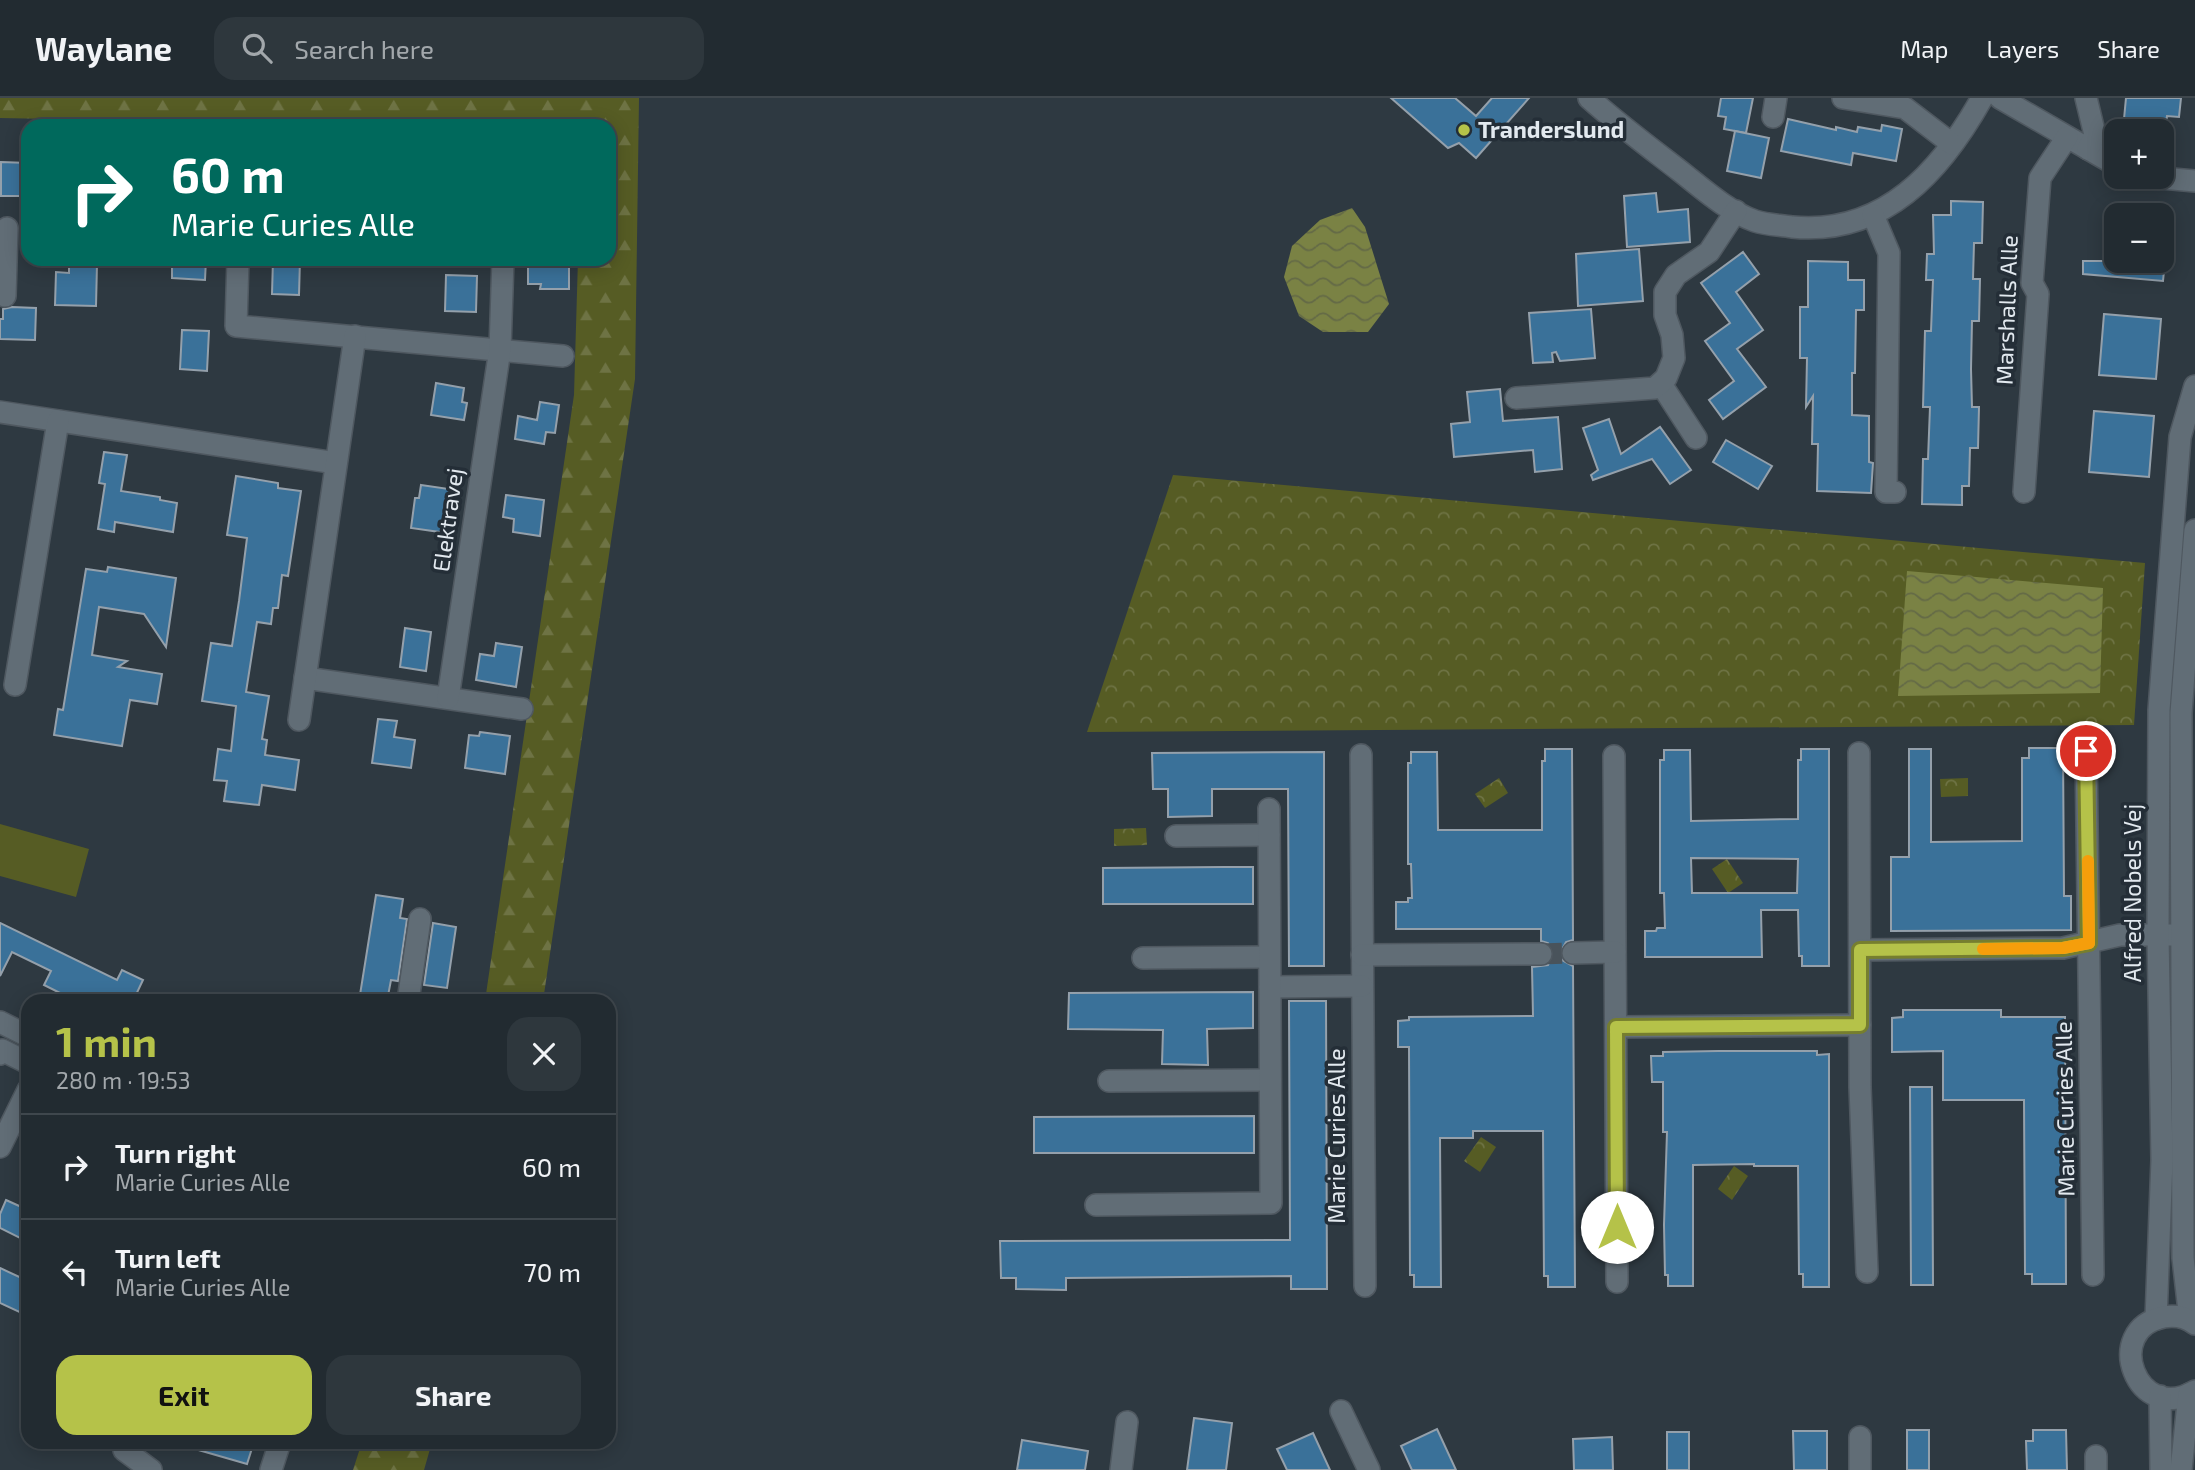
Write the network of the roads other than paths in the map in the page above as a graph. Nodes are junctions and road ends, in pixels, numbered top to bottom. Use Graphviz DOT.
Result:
graph roads {
  1 [pos="1589,98"];
  2 [pos="1843,98"];
  3 [pos="1982,98"];
  4 [pos="2000,98"];
  5 [pos="2086,98"];
  6 [pos="2067,136"];
  7 [pos="1952,145"];
  8 [pos="2088,149"];
  9 [pos="2104,158"];
  10 [pos="2174,179"];
  11 [pos="2195,181"];
  12 [pos="1736,211"];
  13 [pos="1873,215"];
  14 [pos="12,228"];
  15 [pos="238,266"];
  16 [pos="503,266"];
  17 [pos="5,296"];
  18 [pos="355,336"];
  19 [pos="500,349"];
  20 [pos="563,356"];
  21 [pos="1661,384"];
  22 [pos="2195,386"];
  23 [pos="1516,398"];
  24 [pos="0,412"];
  25 [pos="58,421"];
  26 [pos="1696,438"];
  27 [pos="336,463"];
  28 [pos="1891,492"];
  29 [pos="2024,492"];
  30 [pos="2195,530"];
  31 [pos="305,678"];
  32 [pos="15,685"];
  33 [pos="448,698"];
  34 [pos="522,709"];
  35 [pos="299,720"];
  36 [pos="2086,751"];
  37 [pos="1859,753"];
  38 [pos="1361,755"];
  39 [pos="1614,756"];
  40 [pos="1269,809"];
  41 [pos="1269,835"];
  42 [pos="1177,836"];
  43 [pos="420,919"];
  44 [pos="2158,935"];
  45 [pos="2181,935"];
  46 [pos="2089,943"];
  47 [pos="1860,950"];
  48 [pos="1615,952"];
  49 [pos="1573,953"];
  50 [pos="1541,954"];
  51 [pos="1362,955"];
  52 [pos="1269,957"];
  53 [pos="1143,958"];
  54 [pos="1362,986"];
  55 [pos="1269,987"];
  56 [pos="409,994"];
  57 [pos="0,1022"];
  58 [pos="1860,1025"];
  59 [pos="1616,1027"];
  60 [pos="21,1033"];
  61 [pos="1270,1080"];
  62 [pos="1110,1081"];
  63 [pos="21,1104"];
  64 [pos="0,1147"];
  65 [pos="1096,1205"];
  66 [pos="1867,1272"];
  67 [pos="2093,1275"];
  68 [pos="1617,1282"];
  69 [pos="1365,1286"];
  70 [pos="2156,1319"];
  71 [pos="2193,1322"];
  72 [pos="2192,1393"];
  73 [pos="2160,1396"];
  74 [pos="1341,1411"];
  75 [pos="1127,1422"];
  76 [pos="1860,1437"];
  77 [pos="124,1449"];
  78 [pos="278,1449"];
  79 [pos="150,1470"];
  80 [pos="271,1470"];
  81 [pos="1121,1470"];
  82 [pos="1369,1470"];
  83 [pos="1860,1470"];
  84 [pos="2161,1470"];
  85 [pos="2181,1470"];
  1 -- 12 [label="street"];
  2 -- 7 [label="street"];
  3 -- 7 [label="street"];
  4 -- 6 [label="street"];
  5 -- 8 [label="street"];
  6 -- 8 [label="street"];
  6 -- 29 [label="street, Marshalls Alle"];
  7 -- 13 [label="street"];
  8 -- 9 [label="street"];
  10 -- 11 [label="street"];
  12 -- 13 [label="street"];
  12 -- 21 [label="street"];
  13 -- 28 [label="street"];
  14 -- 17 [label="street"];
  15 -- 18 [label="street"];
  16 -- 19 [label="street, Elektravej"];
  18 -- 19 [label="street"];
  18 -- 27 [label="street"];
  19 -- 20 [label="street"];
  19 -- 33 [label="street, Elektravej"];
  21 -- 23 [label="street"];
  21 -- 26 [label="street"];
  22 -- 44 [label="street, Alfred Nobels Vej"];
  24 -- 25 [label="street"];
  25 -- 27 [label="street"];
  25 -- 32 [label="street"];
  27 -- 31 [label="street"];
  30 -- 45 [label="street, Alfred Nobels Vej"];
  31 -- 33 [label="street"];
  31 -- 35 [label="street"];
  33 -- 34 [label="street"];
  36 -- 46 [label="street, Marie Curies Alle"];
  37 -- 47 [label="street"];
  38 -- 51 [label="street, Marie Curies Alle"];
  39 -- 48 [label="street"];
  40 -- 41 [label="street"];
  41 -- 42 [label="street"];
  41 -- 52 [label="street"];
  43 -- 56 [label="street"];
  44 -- 45 [label="street"];
  44 -- 46 [label="street"];
  44 -- 70 [label="street, Alfred Nobels Vej"];
  45 -- 71 [label="street, Alfred Nobels Vej"];
  46 -- 47 [label="street"];
  46 -- 67 [label="street, Marie Curies Alle"];
  47 -- 58 [label="street"];
  48 -- 49 [label="street"];
  48 -- 59 [label="street"];
  50 -- 51 [label="street"];
  51 -- 54 [label="street, Marie Curies Alle"];
  52 -- 53 [label="street"];
  52 -- 55 [label="street"];
  54 -- 55 [label="street"];
  54 -- 69 [label="street, Marie Curies Alle"];
  55 -- 61 [label="street"];
  57 -- 60 [label="street"];
  58 -- 59 [label="street"];
  58 -- 66 [label="street"];
  59 -- 68 [label="street"];
  61 -- 62 [label="street"];
  61 -- 65 [label="street"];
  63 -- 64 [label="street"];
  70 -- 71 [label="street"];
  70 -- 73 [label="street"];
  72 -- 73 [label="street"];
  72 -- 85 [label="street"];
  73 -- 84 [label="street"];
  74 -- 82 [label="street"];
  75 -- 81 [label="street"];
  76 -- 83 [label="street"];
  77 -- 79 [label="street"];
  78 -- 80 [label="street"];
}
